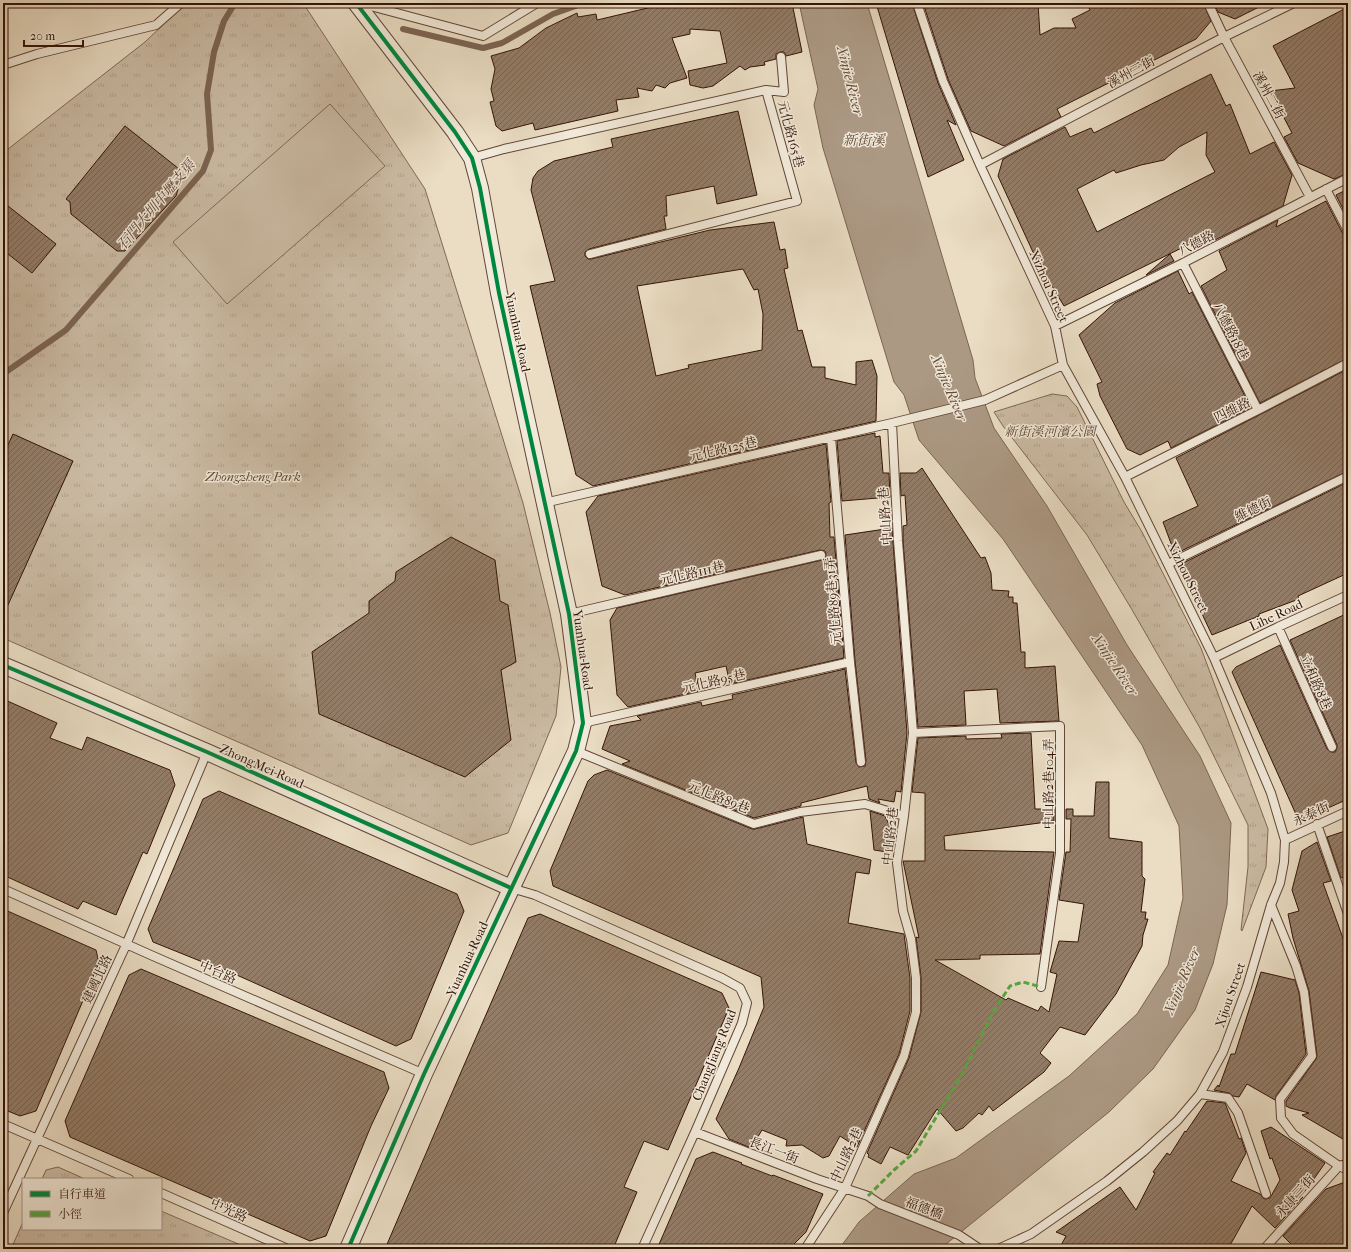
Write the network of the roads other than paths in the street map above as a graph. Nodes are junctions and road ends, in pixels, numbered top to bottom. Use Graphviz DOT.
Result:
graph roads {
  1 [pos="181,3"];
  2 [pos="357,3"];
  3 [pos="537,3"];
  4 [pos="917,3"];
  5 [pos="1208,3"];
  6 [pos="1294,3"];
  7 [pos="1224,37"];
  8 [pos="781,57"];
  9 [pos="3,65"];
  10 [pos="766,90"];
  11 [pos="472,158"];
  12 [pos="980,165"];
  13 [pos="1348,178"];
  14 [pos="1326,190"];
  15 [pos="1310,197"];
  16 [pos="1348,231"];
  17 [pos="590,254"];
  18 [pos="1182,264"];
  19 [pos="1055,326"];
  20 [pos="1348,363"];
  21 [pos="1063,365"];
  22 [pos="1258,410"];
  23 [pos="892,423"];
  24 [pos="831,437"];
  25 [pos="1348,476"];
  26 [pos="1125,477"];
  27 [pos="544,503"];
  28 [pos="821,555"];
  29 [pos="1168,564"];
  30 [pos="1348,595"];
  31 [pos="569,614"];
  32 [pos="1278,627"];
  33 [pos="1214,658"];
  34 [pos="850,662"];
  35 [pos="3,665"];
  36 [pos="583,723"];
  37 [pos="913,733"];
  38 [pos="1332,747"];
  39 [pos="576,751"];
  40 [pos="207,752"];
  41 [pos="861,762"];
  42 [pos="1348,811"];
  43 [pos="904,816"];
  44 [pos="1317,824"];
  45 [pos="1285,840"];
  46 [pos="511,888"];
  47 [pos="3,889"];
  48 [pos="1271,905"];
  49 [pos="1348,914"];
  50 [pos="126,945"];
  51 [pos="1041,987"];
  52 [pos="424,1074"];
  53 [pos="1200,1094"];
  54 [pos="3,1124"];
  55 [pos="695,1132"];
  56 [pos="37,1138"];
  57 [pos="1348,1164"];
  58 [pos="1339,1166"];
  59 [pos="1348,1170"];
  60 [pos="127,1178"];
  61 [pos="845,1188"];
  62 [pos="162,1193"];
  63 [pos="1266,1194"];
  64 [pos="880,1204"];
  65 [pos="3,1213"];
  66 [pos="288,1249"];
  67 [pos="348,1249"];
  68 [pos="642,1249"];
  69 [pos="804,1249"];
  70 [pos="980,1249"];
  71 [pos="998,1249"];
  72 [pos="1264,1249"];
  1 -- 9 [label="lane"];
  2 -- 3 [label="lane"];
  2 -- 11 [label="street, Yuanhua Road"];
  4 -- 12 [label="lane, Xizhou Street"];
  5 -- 7 [label="lane, 溪州二街"];
  6 -- 7 [label="lane, 溪州三街"];
  7 -- 12 [label="lane, 溪州三街"];
  7 -- 15 [label="lane, 溪州二街"];
  8 -- 10 [label="lane"];
  10 -- 11 [label="lane, 元化路165巷"];
  10 -- 17 [label="lane, 元化路165巷"];
  11 -- 27 [label="street, Yuanhua Road"];
  12 -- 19 [label="lane, Xizhou Street"];
  13 -- 14 [label="lane, 八德路"];
  14 -- 15 [label="lane, 八德路"];
  14 -- 16 [label="lane"];
  15 -- 18 [label="lane, 八德路"];
  18 -- 19 [label="lane, 八德路"];
  18 -- 22 [label="lane, 八德路18巷"];
  19 -- 21 [label="lane, Xizhou Street"];
  20 -- 22 [label="lane, 四維路"];
  21 -- 23 [label="lane, 元化路125巷"];
  21 -- 26 [label="lane, Xizhou Street"];
  22 -- 26 [label="lane, 四維路"];
  23 -- 24 [label="lane, 元化路125巷"];
  23 -- 37 [label="lane, 中山路2巷"];
  24 -- 27 [label="lane, 元化路125巷"];
  24 -- 34 [label="lane, 元化路89巷31弄"];
  25 -- 29 [label="lane, 維德街"];
  26 -- 29 [label="lane, Xizhou Street"];
  27 -- 31 [label="street, Yuanhua Road"];
  28 -- 31 [label="lane, 元化路111巷"];
  29 -- 33 [label="lane, Xizhou Street"];
  30 -- 32 [label="lane, Lihe Road"];
  31 -- 36 [label="street, Yuanhua Road"];
  32 -- 33 [label="lane, Lihe Road"];
  32 -- 38 [label="lane, 立和路8巷"];
  33 -- 45 [label="lane, Xijou Street"];
  34 -- 36 [label="lane, 元化路95巷"];
  34 -- 41 [label="lane, 元化路89巷31弄"];
  35 -- 40 [label="street, ZhongMei Road"];
  36 -- 39 [label="street, Yuanhua Road"];
  37 -- 43 [label="lane, 中山路2巷"];
  37 -- 51 [label="lane, 中山路2巷104弄"];
  39 -- 43 [label="lane, 元化路89巷"];
  39 -- 46 [label="street, Yuanhua Road"];
  40 -- 46 [label="street, ZhongMei Road"];
  40 -- 50 [label="lane, 建國北路"];
  42 -- 44 [label="lane, 永泰街"];
  43 -- 61 [label="lane, 中山路2巷"];
  44 -- 45 [label="lane, 永泰街"];
  44 -- 49 [label="lane"];
  45 -- 48 [label="lane, Xijou Street"];
  46 -- 52 [label="street, Yuanhua Road"];
  46 -- 55 [label="lane, ChangJiang Road"];
  47 -- 50 [label="lane, 中台路"];
  48 -- 53 [label="lane, Xijou Street"];
  48 -- 58 [label="lane"];
  50 -- 52 [label="lane, 中台路"];
  50 -- 56 [label="lane, 建國北路"];
  52 -- 67 [label="street, Yuanhua Road"];
  53 -- 63 [label="lane"];
  53 -- 71 [label="lane, Xijou Street"];
  54 -- 56 [label="lane"];
  55 -- 61 [label="lane, 長江一街"];
  55 -- 68 [label="lane, ChangJiang Road"];
  56 -- 60 [label="lane"];
  56 -- 65 [label="lane, 建國北路"];
  57 -- 58 [label="lane"];
  58 -- 59 [label="lane"];
  58 -- 72 [label="lane, 永康三街"];
  61 -- 64 [label="lane, 長江一街"];
  61 -- 69 [label="lane, 中山路2巷"];
  62 -- 66 [label="lane, 中光路"];
  64 -- 70 [label="lane, 福德橋"];
}
